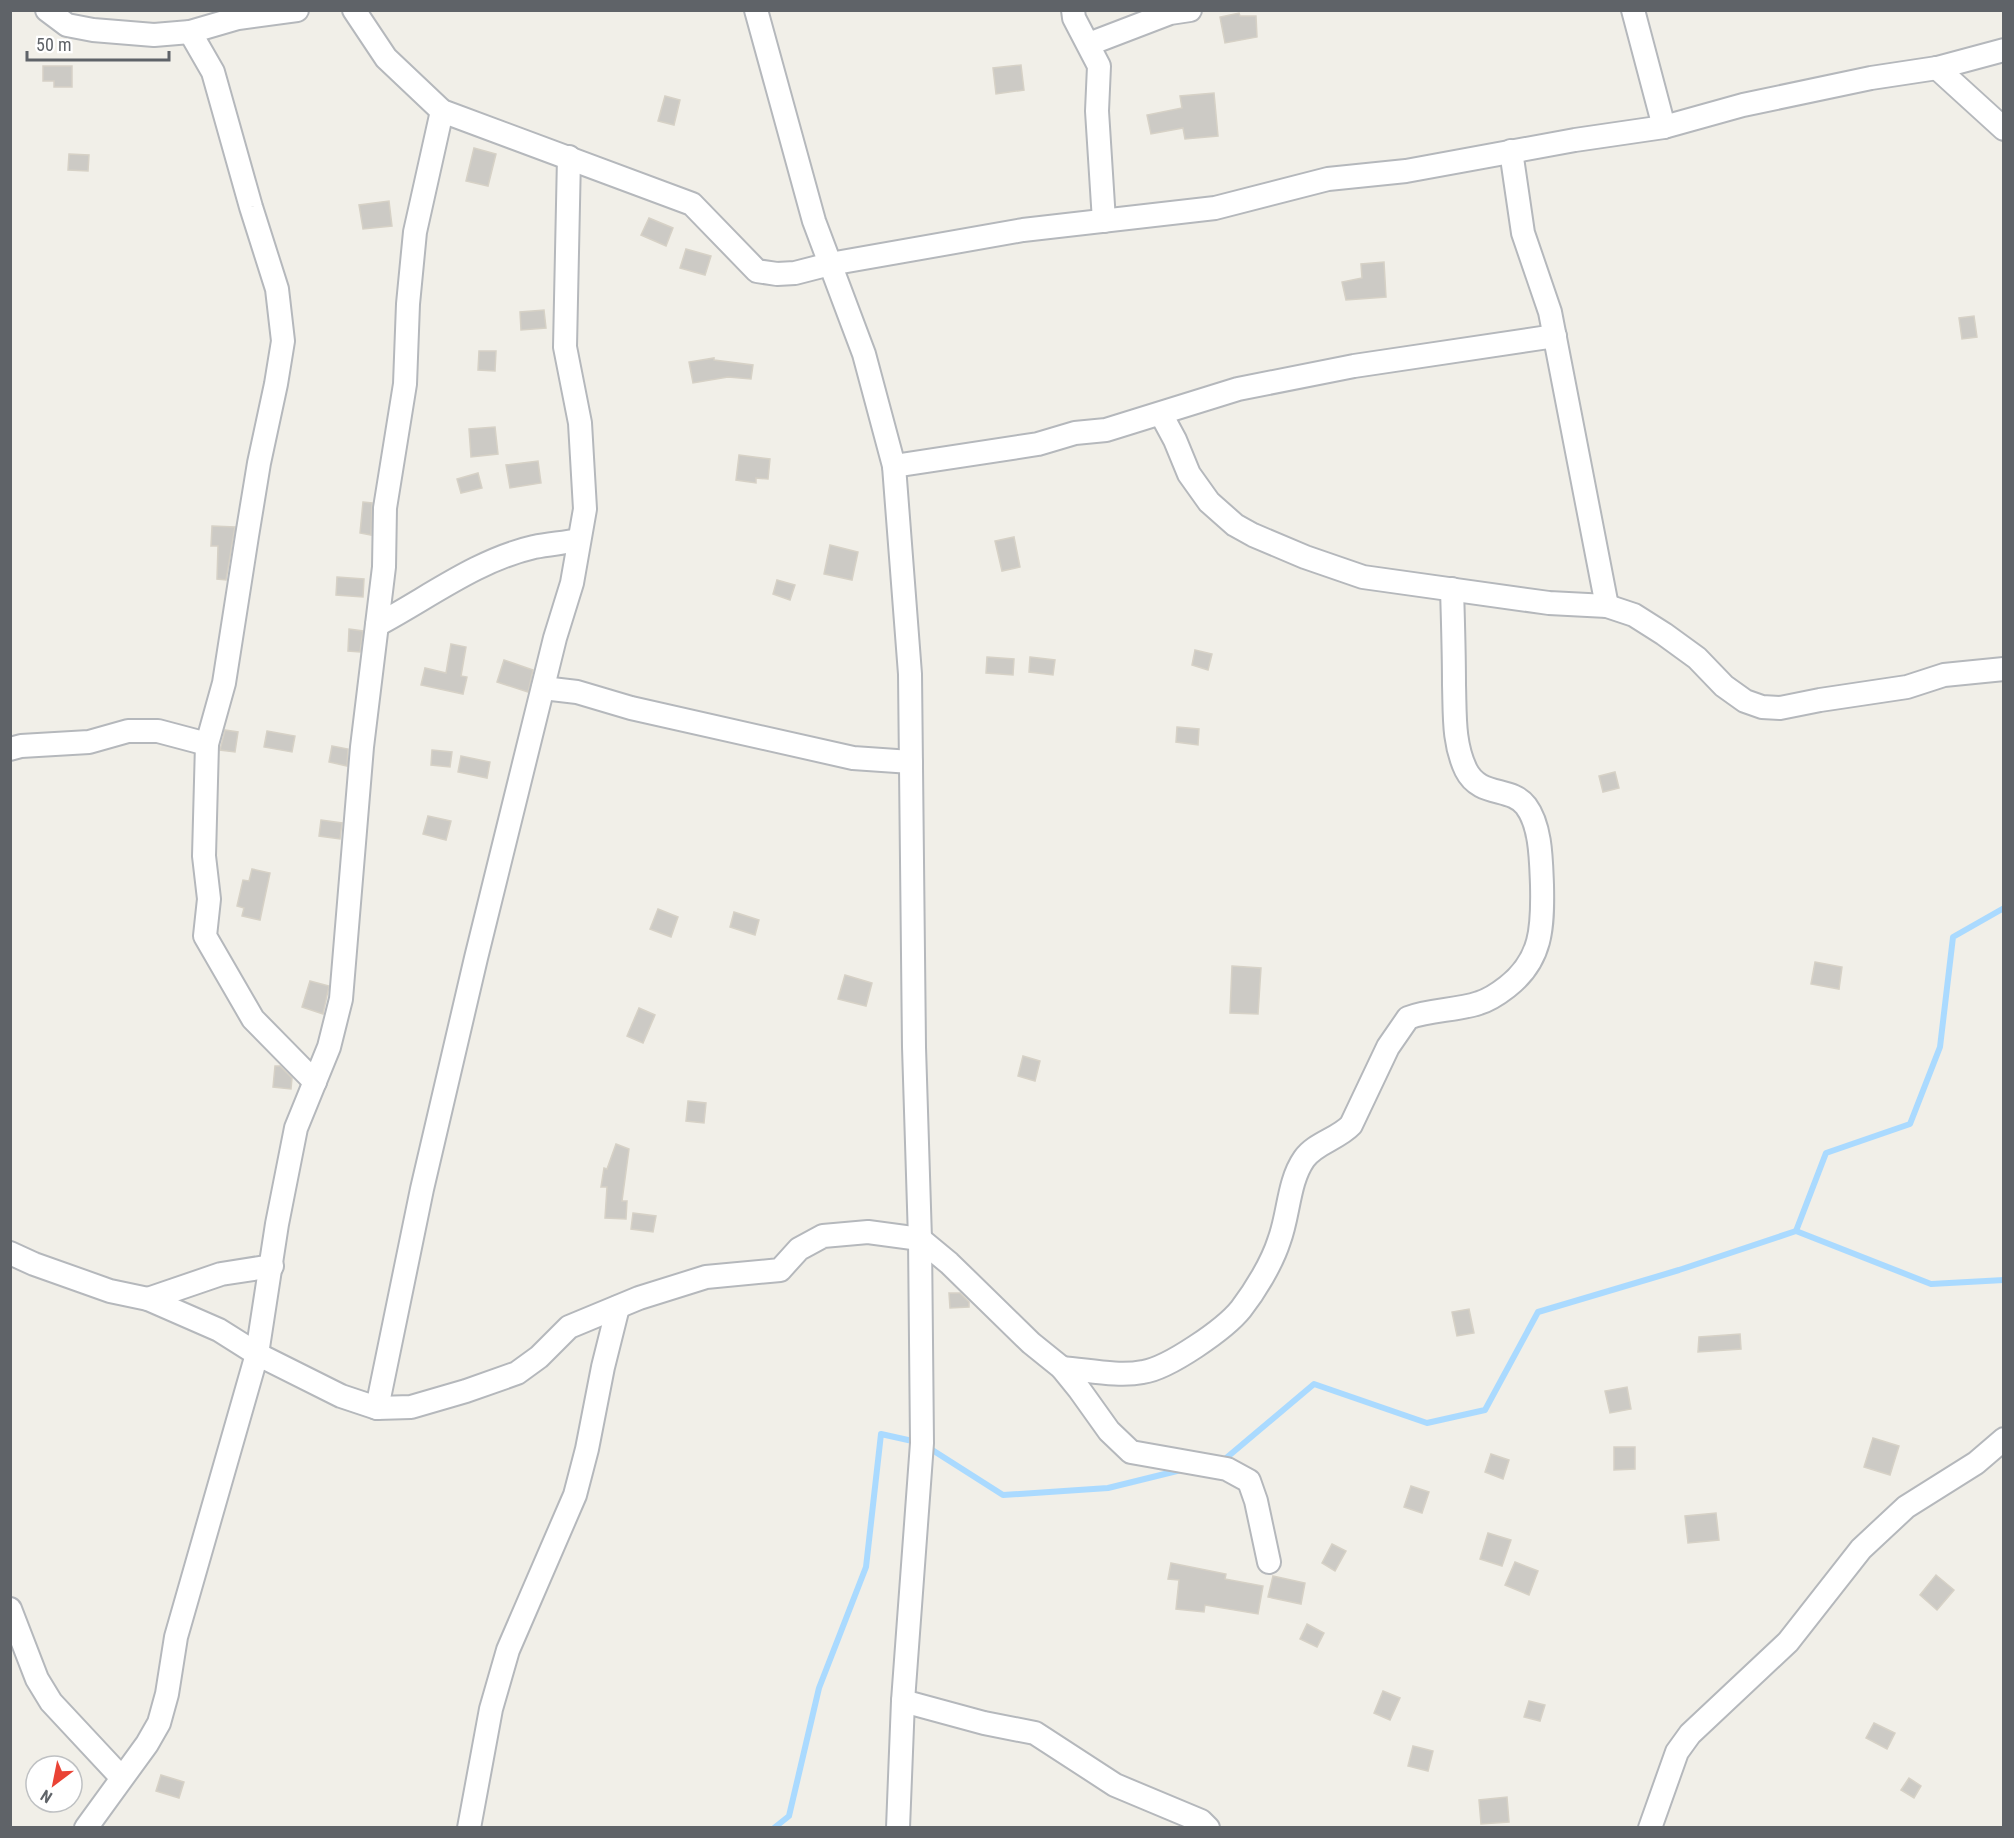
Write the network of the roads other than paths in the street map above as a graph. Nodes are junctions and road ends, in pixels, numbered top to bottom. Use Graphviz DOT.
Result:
graph roads {
  1 [pos="47,10"];
  2 [pos="297,10"];
  3 [pos="354,10"];
  4 [pos="756,10"];
  5 [pos="1073,10"];
  6 [pos="1190,10"];
  7 [pos="1633,10"];
  8 [pos="190,32"];
  9 [pos="1089,44"];
  10 [pos="2004,50"];
  11 [pos="1937,68"];
  12 [pos="442,111"];
  13 [pos="1664,127"];
  14 [pos="2004,129"];
  15 [pos="1511,151"];
  16 [pos="569,157"];
  17 [pos="1104,221"];
  18 [pos="830,264"];
  19 [pos="1555,336"];
  20 [pos="1161,414"];
  21 [pos="894,466"];
  22 [pos="579,540"];
  23 [pos="1452,589"];
  24 [pos="1607,606"];
  25 [pos="377,625"];
  26 [pos="2004,669"];
  27 [pos="543,688"];
  28 [pos="207,744"];
  29 [pos="10,749"];
  30 [pos="911,762"];
  31 [pos="315,1082"];
  32 [pos="920,1239"];
  33 [pos="10,1252"];
  34 [pos="272,1266"];
  35 [pos="148,1299"];
  36 [pos="618,1307"];
  37 [pos="257,1354"];
  38 [pos="1062,1368"];
  39 [pos="377,1408"];
  40 [pos="2004,1439"];
  41 [pos="1269,1562"];
  42 [pos="10,1609"];
  43 [pos="903,1701"];
  44 [pos="121,1777"];
  45 [pos="86,1827"];
  46 [pos="470,1827"];
  47 [pos="898,1827"];
  48 [pos="1208,1827"];
  49 [pos="1650,1827"];
  1 -- 8 [label="street"];
  2 -- 8 [label="street"];
  3 -- 12 [label="street"];
  4 -- 18 [label="street"];
  5 -- 9 [label="street"];
  6 -- 9 [label="street"];
  7 -- 13 [label="street"];
  8 -- 28 [label="street"];
  9 -- 17 [label="street"];
  10 -- 11 [label="street"];
  11 -- 13 [label="street"];
  11 -- 14 [label="street"];
  12 -- 16 [label="street"];
  12 -- 25 [label="street"];
  13 -- 15 [label="street"];
  15 -- 17 [label="street"];
  15 -- 19 [label="street"];
  16 -- 18 [label="street"];
  16 -- 22 [label="street"];
  17 -- 18 [label="street"];
  18 -- 21 [label="street"];
  19 -- 20 [label="street"];
  19 -- 24 [label="street"];
  20 -- 21 [label="street"];
  20 -- 23 [label="street"];
  21 -- 30 [label="street"];
  22 -- 25 [label="street"];
  22 -- 27 [label="street"];
  23 -- 24 [label="street"];
  23 -- 38 [label="street"];
  24 -- 26 [label="street"];
  25 -- 31 [label="street"];
  27 -- 30 [label="street"];
  27 -- 39 [label="street"];
  28 -- 29 [label="street"];
  28 -- 31 [label="street"];
  30 -- 32 [label="street"];
  31 -- 34 [label="street"];
  32 -- 36 [label="street"];
  32 -- 38 [label="street"];
  32 -- 43 [label="street"];
  33 -- 35 [label="street"];
  34 -- 35 [label="street"];
  34 -- 37 [label="street"];
  35 -- 37 [label="street"];
  36 -- 39 [label="street"];
  36 -- 46 [label="street"];
  37 -- 39 [label="street"];
  37 -- 44 [label="street"];
  38 -- 41 [label="street"];
  40 -- 49 [label="street"];
  42 -- 44 [label="street"];
  43 -- 47 [label="street"];
  43 -- 48 [label="street"];
  44 -- 45 [label="street"];
}
